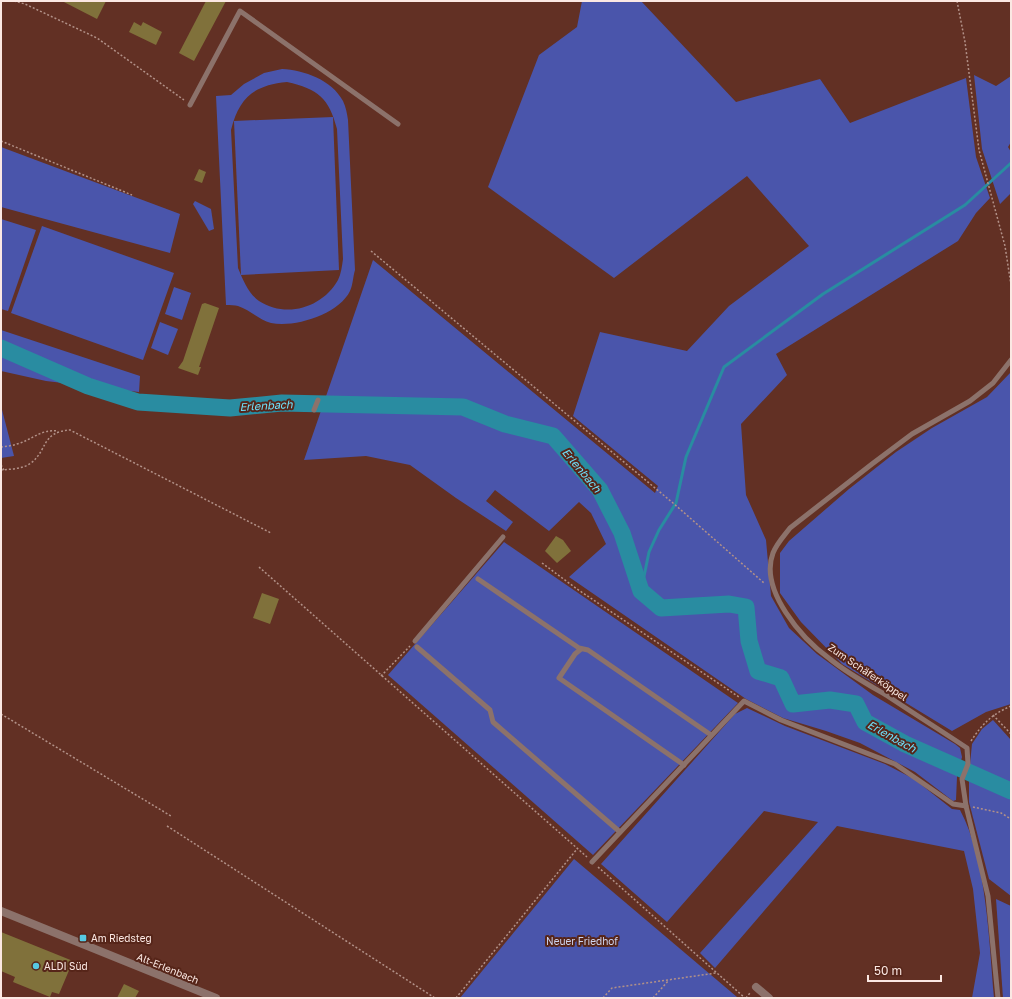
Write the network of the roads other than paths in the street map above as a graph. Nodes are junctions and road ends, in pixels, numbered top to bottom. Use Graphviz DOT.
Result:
graph roads {
  1 [pos="190,105"];
  2 [pos="398,124"];
  3 [pos="1011,360"];
  4 [pos="318,400"];
  5 [pos="314,410"];
  6 [pos="503,537"];
  7 [pos="478,579"];
  8 [pos="415,641"];
  9 [pos="417,647"];
  10 [pos="581,649"];
  11 [pos="711,735"];
  12 [pos="684,765"];
  13 [pos="966,806"];
  14 [pos="620,832"];
  15 [pos="592,862"];
  16 [pos="1,911"];
  17 [pos="756,987"];
  18 [pos="216,998"];
  19 [pos="769,998"];
  20 [pos="998,998"];
  1 -- 2 [label="lane"];
  3 -- 13 [label="lane, Zum Schäferköppel"];
  4 -- 5 [label="lane"];
  6 -- 8 [label="lane"];
  7 -- 10 [label="lane"];
  9 -- 14 [label="lane"];
  10 -- 11 [label="lane"];
  10 -- 12 [label="lane"];
  11 -- 12 [label="lane"];
  11 -- 13 [label="lane"];
  12 -- 14 [label="lane"];
  13 -- 20 [label="lane"];
  14 -- 15 [label="lane"];
  16 -- 18 [label="street, Alt-Erlenbach"];
  17 -- 19 [label="street"];
}
